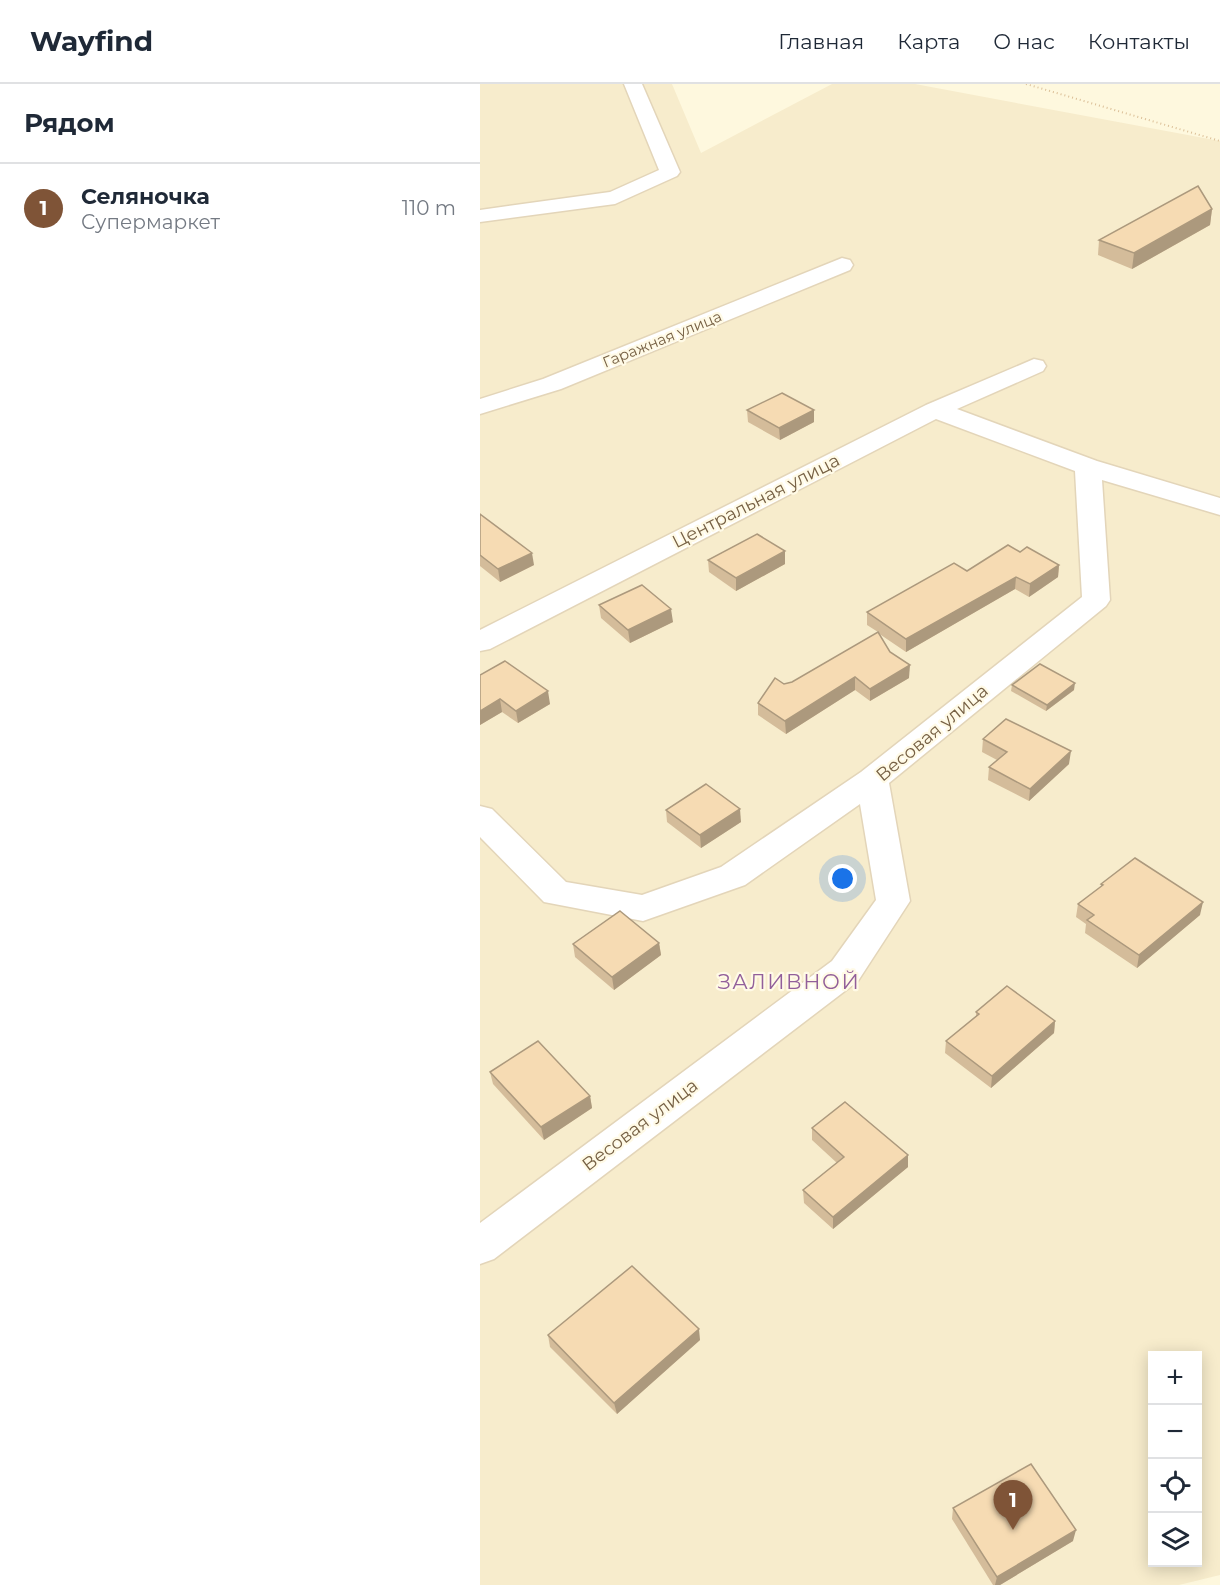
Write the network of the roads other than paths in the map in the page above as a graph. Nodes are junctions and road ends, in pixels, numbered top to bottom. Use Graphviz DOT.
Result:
graph roads {
  1 [pos="633,84"];
  2 [pos="480,216"];
  3 [pos="842,265"];
  4 [pos="1034,366"];
  5 [pos="480,407"];
  6 [pos="934,410"];
  7 [pos="1088,467"];
  8 [pos="1220,507"];
  9 [pos="487,629"];
  10 [pos="872,780"];
  11 [pos="480,817"];
  12 [pos="480,1246"];
  1 -- 2 [label="street"];
  3 -- 5 [label="street, Гаражная улица"];
  4 -- 6 [label="street, Центральная улица"];
  6 -- 7 [label="street"];
  6 -- 9 [label="street, Центральная улица"];
  7 -- 8 [label="street"];
  7 -- 10 [label="street, Весовая улица"];
  10 -- 11 [label="street"];
  10 -- 12 [label="street, Весовая улица"];
}
